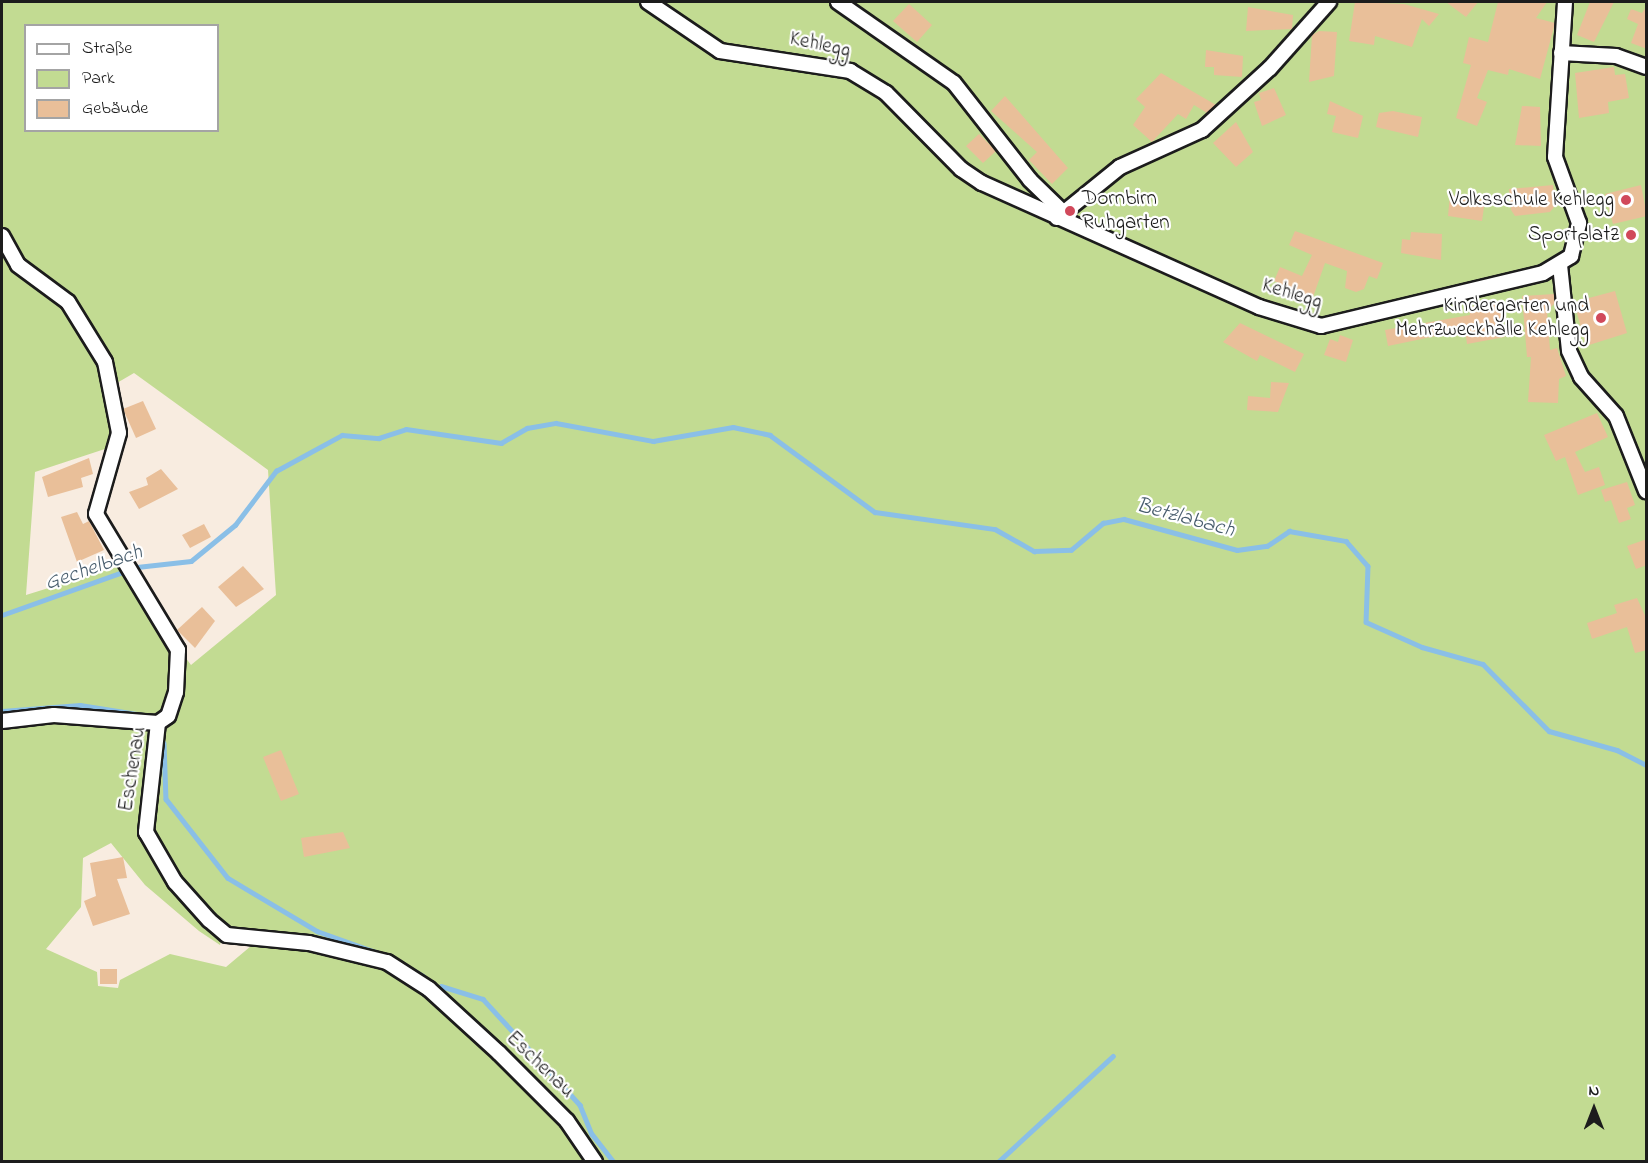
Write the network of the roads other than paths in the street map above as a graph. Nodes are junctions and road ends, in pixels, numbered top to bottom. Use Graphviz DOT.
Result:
graph roads {
  1 [pos="648,2"];
  2 [pos="838,2"];
  3 [pos="1329,2"];
  4 [pos="1565,2"];
  5 [pos="1561,53"];
  6 [pos="1647,67"];
  7 [pos="1059,214"];
  8 [pos="2,236"];
  9 [pos="1560,265"];
  10 [pos="1647,490"];
  11 [pos="2,720"];
  12 [pos="158,723"];
  13 [pos="595,1161"];
  1 -- 7 [label="street, Kehlegg"];
  2 -- 7 [label="street, Kehlegg"];
  3 -- 7 [label="street"];
  4 -- 5 [label="street"];
  5 -- 6 [label="street"];
  5 -- 9 [label="street"];
  7 -- 9 [label="street, Kehlegg"];
  8 -- 12 [label="street, Eschenau"];
  9 -- 10 [label="street"];
  11 -- 12 [label="street"];
  12 -- 13 [label="street, Eschenau"];
}
